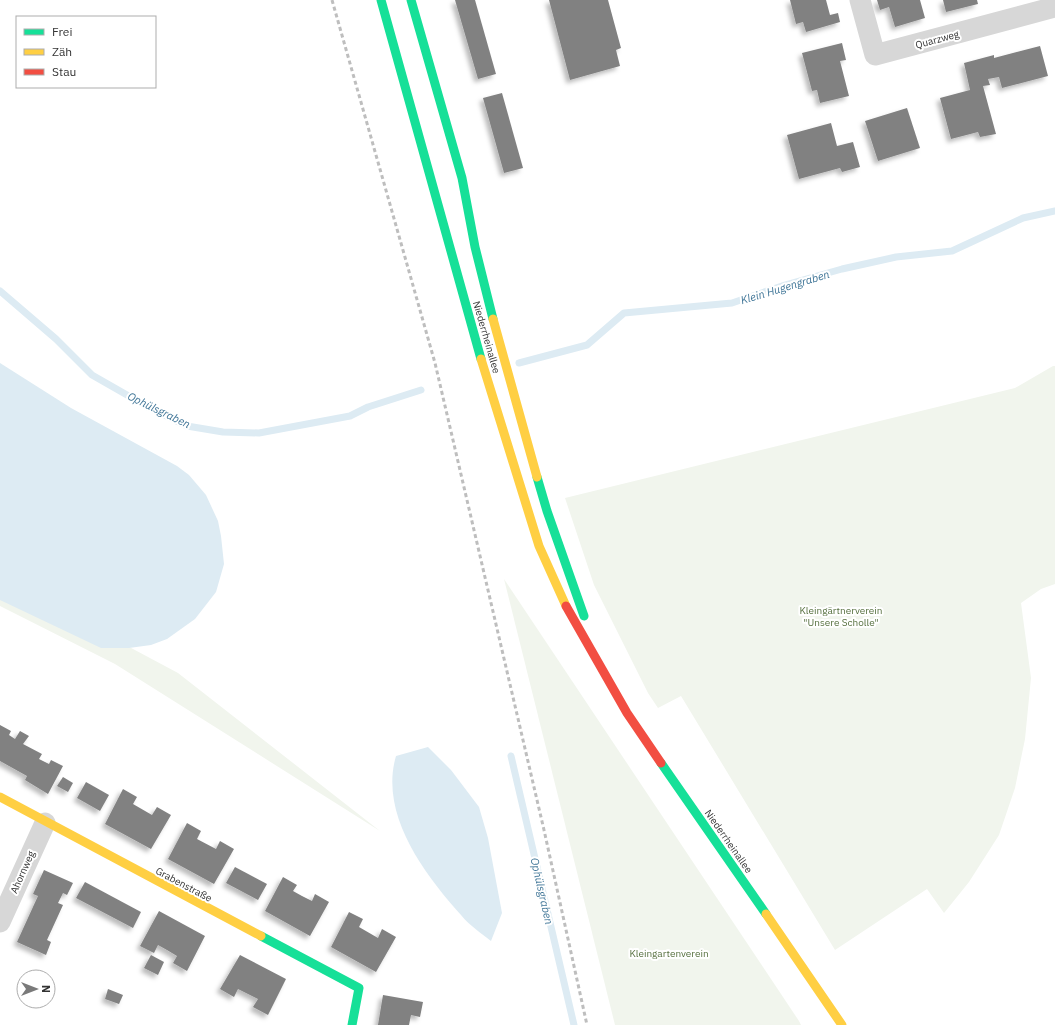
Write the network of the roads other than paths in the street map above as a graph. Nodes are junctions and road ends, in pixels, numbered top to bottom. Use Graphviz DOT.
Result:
graph roads {
  1 [pos="381,0"];
  2 [pos="411,0"];
  3 [pos="860,0"];
  4 [pos="1055,7"];
  5 [pos="602,668"];
  6 [pos="0,798"];
  7 [pos="45,823"];
  8 [pos="0,922"];
  9 [pos="352,1025"];
  10 [pos="842,1025"];
  1 -- 5 [label="main road, Niederrheinallee"];
  2 -- 5 [label="main road, Niederrheinallee"];
  3 -- 4 [label="street, Quarzweg"];
  5 -- 10 [label="main road, Niederrheinallee"];
  6 -- 7 [label="main road, Grabenstraße"];
  7 -- 8 [label="street, Ahornweg"];
  7 -- 9 [label="main road, Grabenstraße"];
}
